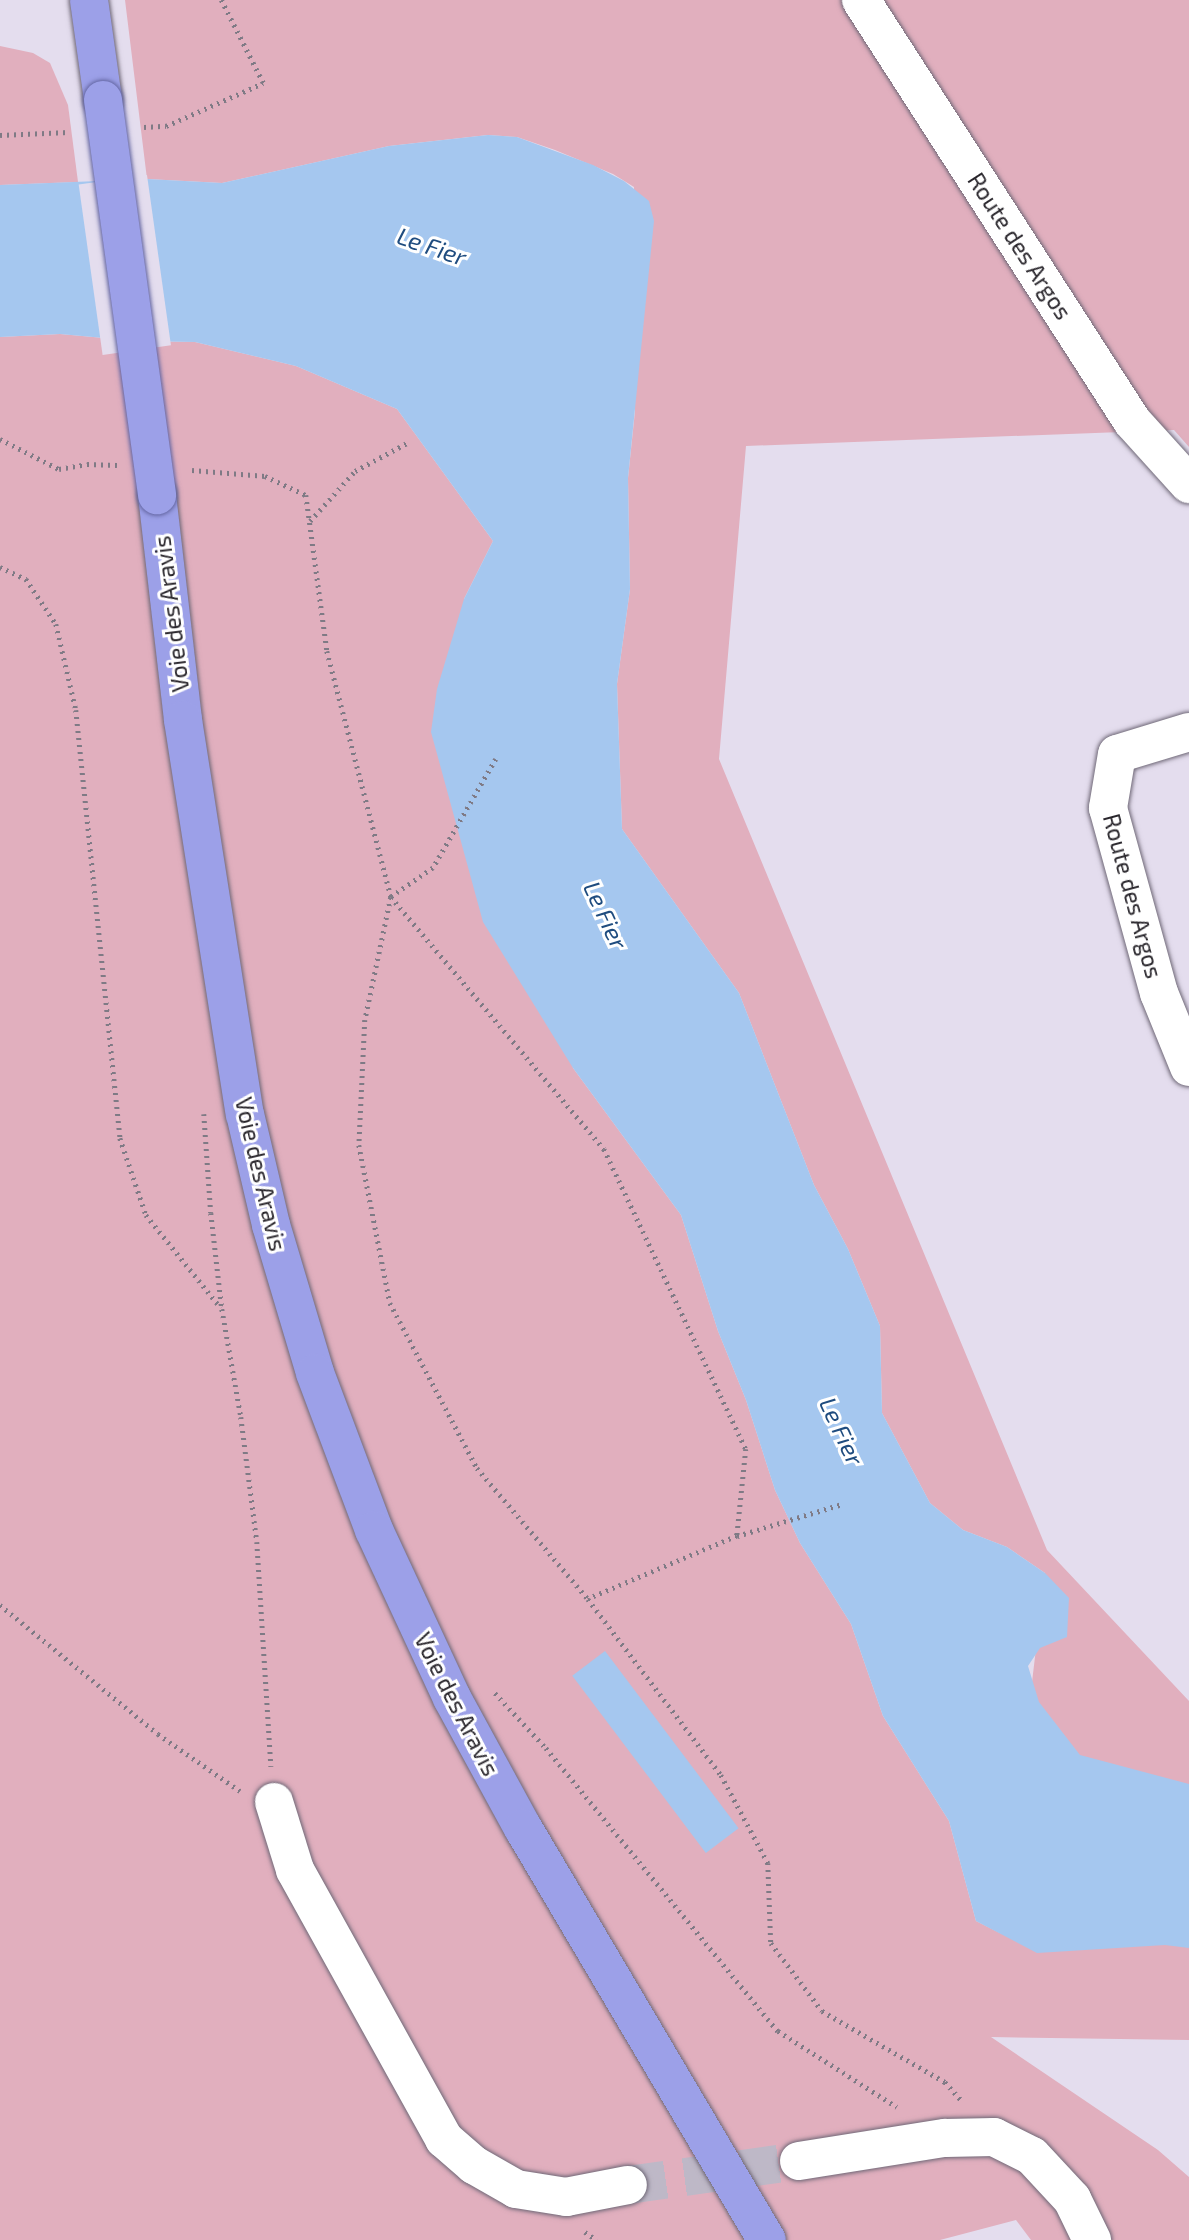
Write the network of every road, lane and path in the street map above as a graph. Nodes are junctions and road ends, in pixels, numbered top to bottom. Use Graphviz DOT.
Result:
graph roads {
  1 [pos="89,0"];
  2 [pos="221,0"];
  3 [pos="861,0"];
  4 [pos="140,128"];
  5 [pos="77,131"];
  6 [pos="0,135"];
  7 [pos="0,439"];
  8 [pos="407,443"];
  9 [pos="126,466"];
  10 [pos="190,470"];
  11 [pos="1189,484"];
  12 [pos="310,522"];
  13 [pos="0,568"];
  14 [pos="1189,732"];
  15 [pos="496,759"];
  16 [pos="391,897"];
  17 [pos="1189,1067"];
  18 [pos="204,1101"];
  19 [pos="222,1309"];
  20 [pos="842,1504"];
  21 [pos="737,1536"];
  22 [pos="588,1599"];
  23 [pos="0,1605"];
  24 [pos="489,1687"];
  25 [pos="274,1802"];
  26 [pos="994,2137"];
  27 [pos="945,2138"];
  28 [pos="799,2161"];
  29 [pos="628,2185"];
  30 [pos="767,2240"];
  31 [pos="1092,2240"];
  1 -- 30 [label="highway, Voie des Aravis, bridge"];
  2 -- 4 [label="path"];
  3 -- 11 [label="street, Route des Argos"];
  5 -- 6 [label="path"];
  7 -- 9 [label="path"];
  8 -- 12 [label="path"];
  10 -- 12 [label="path"];
  12 -- 16 [label="path"];
  13 -- 19 [label="path"];
  14 -- 17 [label="street, Route des Argos"];
  15 -- 16 [label="path"];
  16 -- 21 [label="path"];
  16 -- 22 [label="path"];
  18 -- 19 [label="path"];
  19 -- 25 [label="path"];
  20 -- 21 [label="path"];
  21 -- 22 [label="path"];
  22 -- 26 [label="path"];
  23 -- 25 [label="path"];
  24 -- 27 [label="path"];
  25 -- 29 [label="street"];
  26 -- 27 [label="street"];
  26 -- 31 [label="street"];
  27 -- 28 [label="street"];
}
